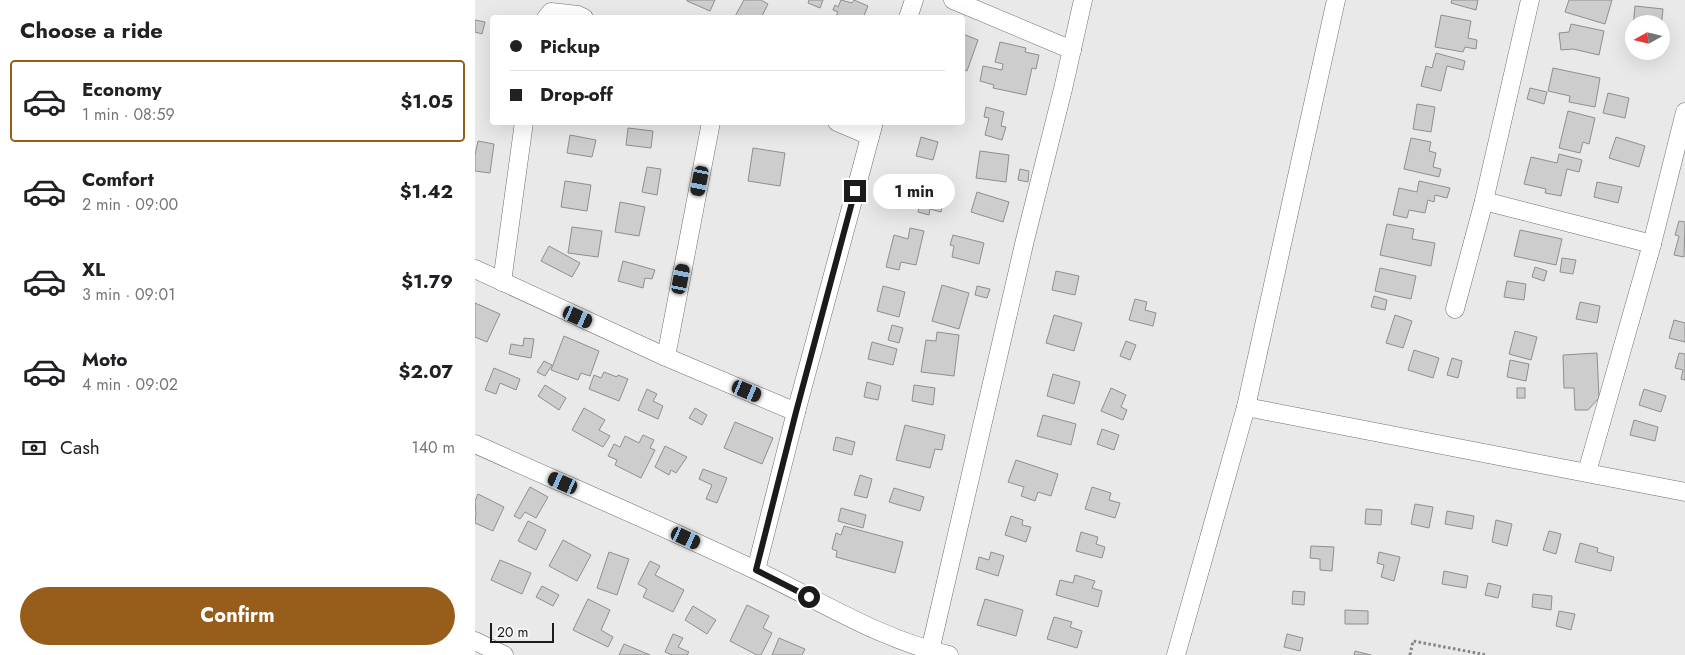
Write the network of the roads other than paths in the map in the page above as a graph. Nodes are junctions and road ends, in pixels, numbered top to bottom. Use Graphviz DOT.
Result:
graph roads {
  1 [pos="914,0"];
  2 [pos="953,0"];
  3 [pos="1083,0"];
  4 [pos="1336,0"];
  5 [pos="1530,0"];
  6 [pos="548,15"];
  7 [pos="578,15"];
  8 [pos="909,15"];
  9 [pos="1071,50"];
  10 [pos="1685,112"];
  11 [pos="524,125"];
  12 [pos="710,125"];
  13 [pos="852,125"];
  14 [pos="872,129"];
  15 [pos="1485,201"];
  16 [pos="1652,244"];
  17 [pos="475,269"];
  18 [pos="502,282"];
  19 [pos="1455,310"];
  20 [pos="666,357"];
  21 [pos="1246,407"];
  22 [pos="796,412"];
  23 [pos="475,444"];
  24 [pos="1587,472"];
  25 [pos="1685,492"];
  26 [pos="756,570"];
  27 [pos="475,641"];
  28 [pos="930,651"];
  29 [pos="504,655"];
  30 [pos="949,655"];
  31 [pos="1176,655"];
  1 -- 8 [label="street"];
  2 -- 9 [label="street"];
  3 -- 9 [label="street"];
  4 -- 21 [label="street"];
  5 -- 15 [label="street"];
  6 -- 7 [label="street"];
  9 -- 28 [label="street"];
  10 -- 16 [label="street"];
  11 -- 18 [label="street"];
  12 -- 20 [label="street"];
  13 -- 14 [label="street"];
  14 -- 22 [label="street"];
  15 -- 16 [label="street"];
  15 -- 19 [label="street"];
  16 -- 24 [label="street"];
  17 -- 18 [label="street"];
  18 -- 20 [label="street"];
  20 -- 22 [label="street"];
  21 -- 24 [label="street"];
  21 -- 31 [label="street"];
  22 -- 26 [label="street"];
  23 -- 26 [label="street"];
  24 -- 25 [label="street"];
  26 -- 28 [label="street"];
  27 -- 29 [label="street"];
  28 -- 30 [label="street"];
}
